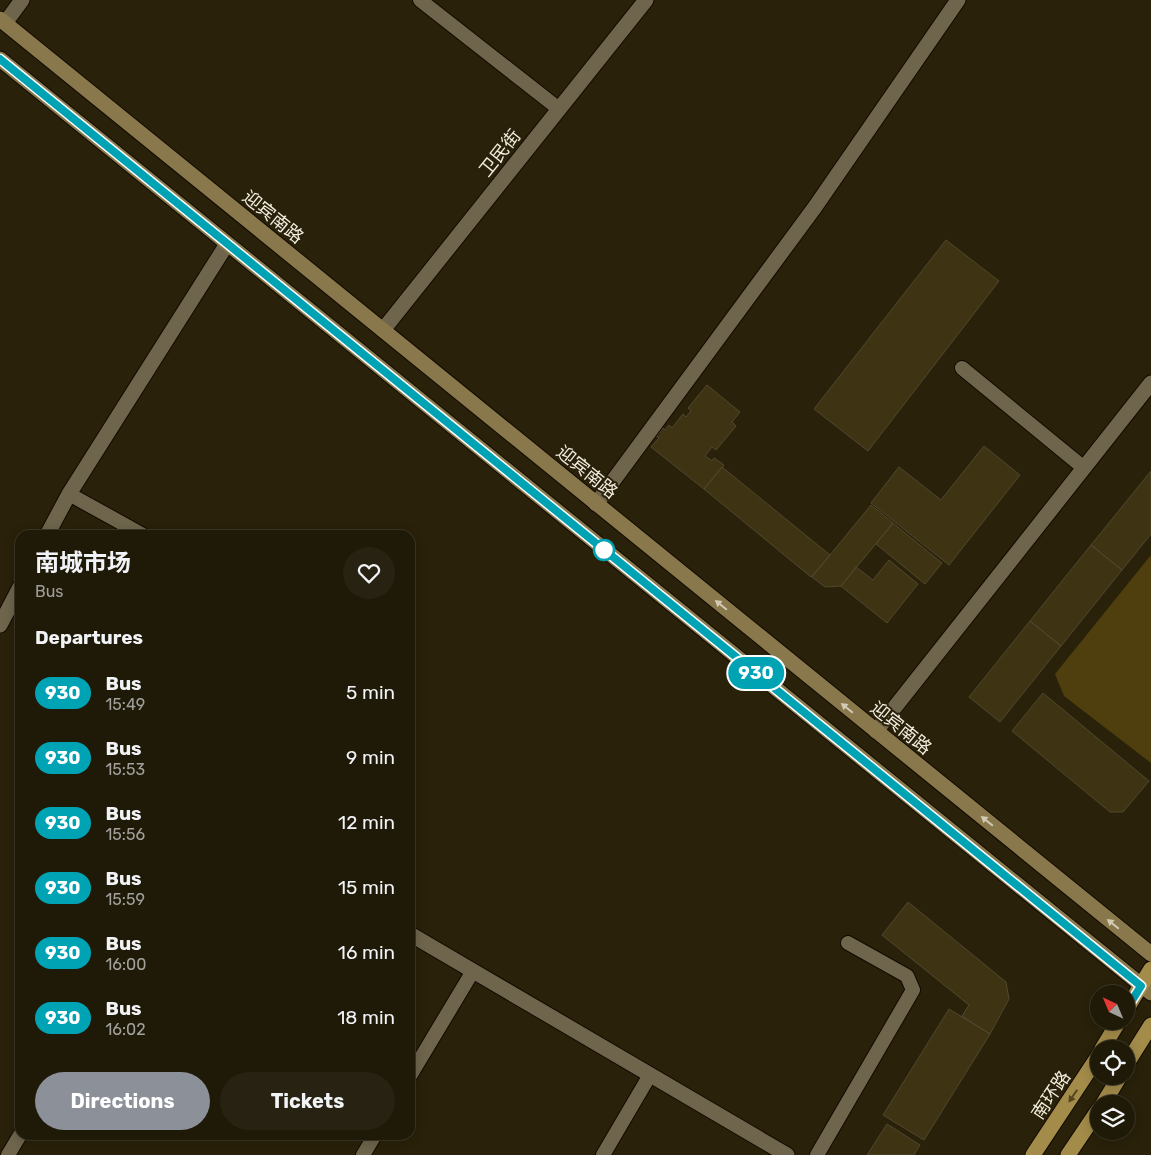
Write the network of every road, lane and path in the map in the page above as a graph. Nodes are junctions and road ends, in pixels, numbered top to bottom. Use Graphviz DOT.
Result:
graph roads {
  1 [pos="22,0"];
  2 [pos="420,0"];
  3 [pos="646,0"];
  4 [pos="958,0"];
  5 [pos="2,21"];
  6 [pos="0,59"];
  7 [pos="559,110"];
  8 [pos="227,244"];
  9 [pos="383,330"];
  10 [pos="962,368"];
  11 [pos="1151,383"];
  12 [pos="1084,468"];
  13 [pos="69,494"];
  14 [pos="596,504"];
  15 [pos="50,530"];
  16 [pos="134,530"];
  17 [pos="15,596"];
  18 [pos="0,624"];
  19 [pos="876,731"];
  20 [pos="415,937"];
  21 [pos="848,943"];
  22 [pos="1151,954"];
  23 [pos="1151,969"];
  24 [pos="473,971"];
  25 [pos="1146,989"];
  26 [pos="1135,1001"];
  27 [pos="1151,1025"];
  28 [pos="1135,1051"];
  29 [pos="415,1068"];
  30 [pos="1090,1069"];
  31 [pos="650,1075"];
  32 [pos="1090,1122"];
  33 [pos="17,1140"];
  34 [pos="371,1140"];
  35 [pos="8,1155"];
  36 [pos="363,1155"];
  37 [pos="603,1155"];
  38 [pos="786,1155"];
  39 [pos="817,1155"];
  40 [pos="1033,1155"];
  41 [pos="1068,1155"];
  1 -- 5 [label="street"];
  2 -- 7 [label="lane"];
  3 -- 7 [label="street, 卫民街"];
  4 -- 14 [label="street"];
  5 -- 9 [label="main road, 迎宾南路"];
  6 -- 8 [label="main road"];
  7 -- 9 [label="street, 卫民街"];
  8 -- 13 [label="street"];
  8 -- 25 [label="main road"];
  9 -- 14 [label="main road, 迎宾南路"];
  10 -- 12 [label="lane"];
  11 -- 12 [label="street"];
  12 -- 19 [label="street"];
  13 -- 15 [label="street"];
  13 -- 16 [label="lane"];
  19 -- 14 [label="main road, 迎宾南路, one-way"];
  17 -- 18 [label="street"];
  22 -- 19 [label="main road, 迎宾南路, one-way"];
  20 -- 24 [label="street"];
  21 -- 39 [label="lane"];
  23 -- 25 [label="main road"];
  24 -- 29 [label="lane"];
  24 -- 31 [label="street"];
  25 -- 26 [label="main road"];
  27 -- 28 [label="main road"];
  30 -- 40 [label="main road, 南环路, one-way"];
  31 -- 37 [label="lane"];
  31 -- 38 [label="street"];
  32 -- 41 [label="main road"];
  33 -- 35 [label="lane"];
  34 -- 36 [label="lane"];
}
